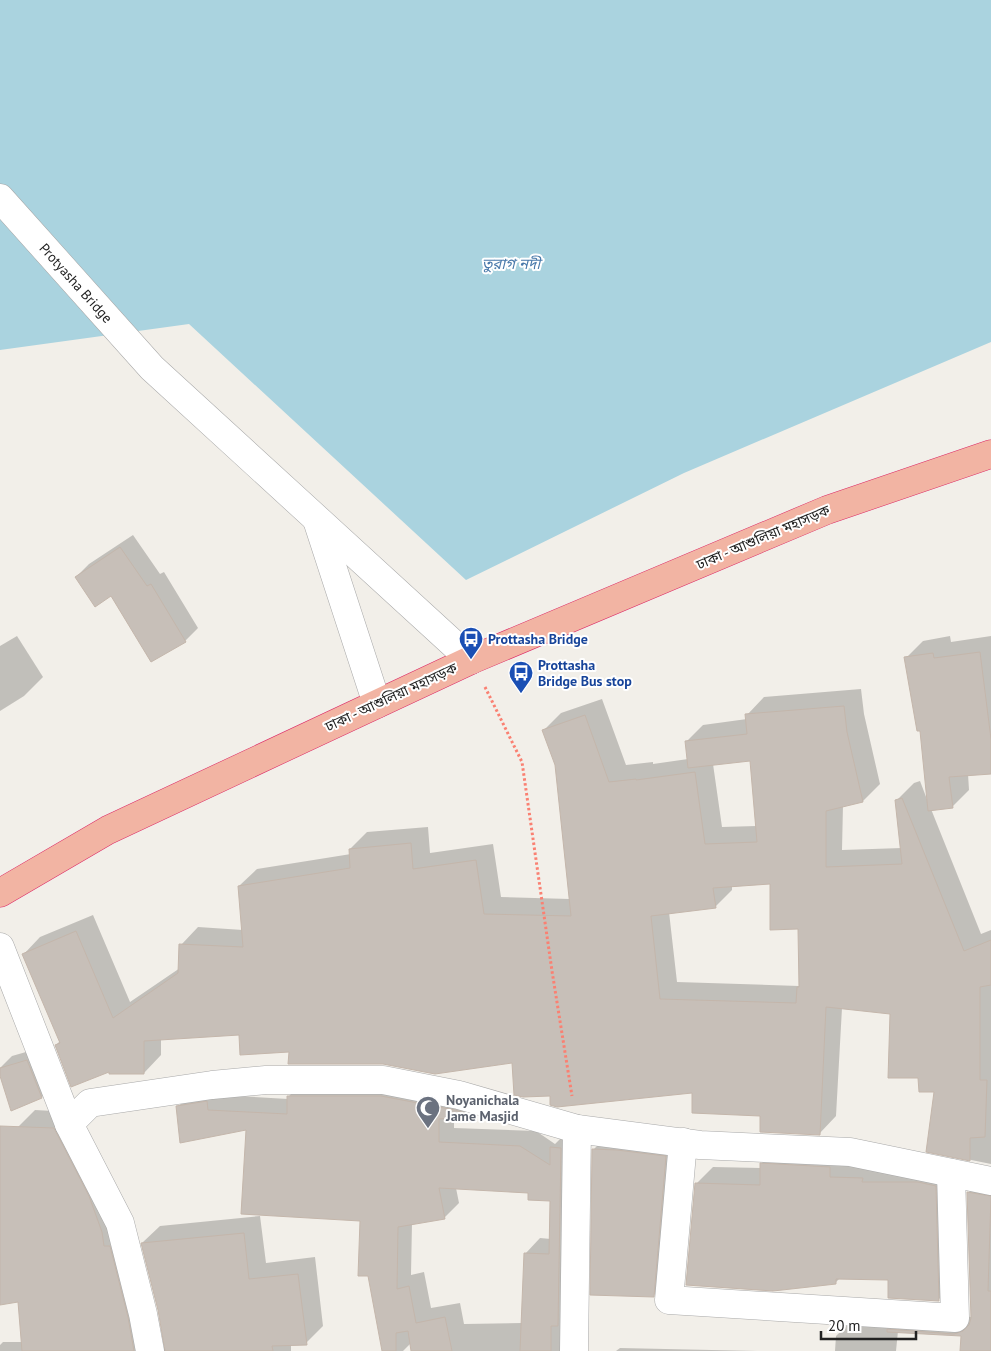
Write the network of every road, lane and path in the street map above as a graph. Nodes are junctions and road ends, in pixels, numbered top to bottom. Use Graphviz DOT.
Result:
graph roads {
  1 [pos="0,198"];
  2 [pos="991,454"];
  3 [pos="317,519"];
  4 [pos="471,660"];
  5 [pos="377,704"];
  6 [pos="0,893"];
  7 [pos="0,947"];
  8 [pos="69,1124"];
  9 [pos="577,1129"];
  10 [pos="683,1142"];
  11 [pos="951,1173"];
  12 [pos="991,1180"];
  13 [pos="150,1351"];
  14 [pos="574,1351"];
  1 -- 3 [label="street, Protyasha Bridge"];
  2 -- 4 [label="highway, ঢাকা - আশুলিয়া মহাসড়ক"];
  3 -- 4 [label="street, Protyasha Bridge"];
  3 -- 5 [label="street"];
  4 -- 5 [label="highway, ঢাকা - আশুলিয়া মহাসড়ক"];
  4 -- 9 [label="path"];
  5 -- 6 [label="highway, ঢাকা - আশুলিয়া মহাসড়ক"];
  7 -- 8 [label="street"];
  8 -- 9 [label="street"];
  8 -- 13 [label="street"];
  9 -- 10 [label="street"];
  9 -- 14 [label="street"];
  10 -- 11 [label="street"];
  10 -- 11 [label="street"];
  11 -- 12 [label="street"];
}
